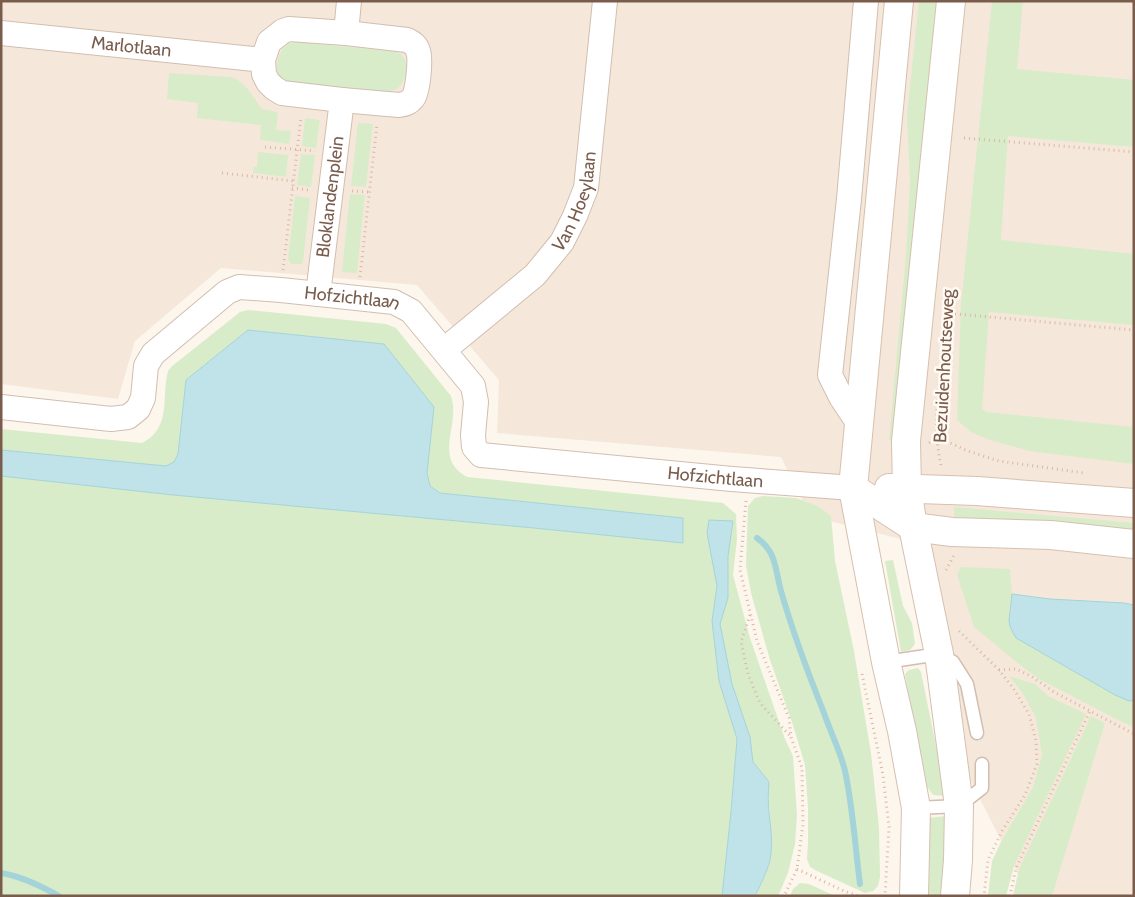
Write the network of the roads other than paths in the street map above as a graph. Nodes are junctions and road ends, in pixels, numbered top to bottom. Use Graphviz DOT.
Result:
graph roads {
  1 [pos="349,1"];
  2 [pos="605,1"];
  3 [pos="866,1"];
  4 [pos="899,1"];
  5 [pos="951,1"];
  6 [pos="1,33"];
  7 [pos="346,33"];
  8 [pos="263,60"];
  9 [pos="342,100"];
  10 [pos="318,294"];
  11 [pos="444,350"];
  12 [pos="1,407"];
  13 [pos="859,424"];
  14 [pos="853,488"];
  15 [pos="907,488"];
  16 [pos="1134,503"];
  17 [pos="913,528"];
  18 [pos="1134,544"];
  19 [pos="939,654"];
  20 [pos="886,662"];
  21 [pos="977,733"];
  22 [pos="982,764"];
  23 [pos="959,806"];
  24 [pos="916,808"];
  25 [pos="914,896"];
  26 [pos="955,896"];
  1 -- 7 [label="street"];
  2 -- 11 [label="street, Van Hoeylaan"];
  3 -- 13 [label="street"];
  4 -- 13 [label="main road"];
  5 -- 15 [label="main road, Bezuidenhoutseweg"];
  6 -- 8 [label="street, Marlotlaan"];
  7 -- 8 [label="street"];
  7 -- 9 [label="street"];
  8 -- 9 [label="street"];
  9 -- 10 [label="street, Bloklandenplein"];
  10 -- 11 [label="street, Hofzichtlaan"];
  10 -- 12 [label="street, Hofzichtlaan"];
  11 -- 14 [label="street, Hofzichtlaan"];
  13 -- 14 [label="main road"];
  14 -- 15 [label="main road, Hofzichtlaan"];
  14 -- 17 [label="main road, Hofzichtlaan"];
  14 -- 20 [label="main road"];
  15 -- 16 [label="main road, Hofzichtlaan"];
  15 -- 17 [label="main road, Bezuidenhoutseweg"];
  17 -- 18 [label="main road, Hofzichtlaan"];
  17 -- 19 [label="main road, Bezuidenhoutseweg"];
  19 -- 20 [label="lane"];
  19 -- 21 [label="lane"];
  19 -- 23 [label="main road, Bezuidenhoutseweg"];
  20 -- 24 [label="main road"];
  22 -- 23 [label="lane"];
  23 -- 24 [label="lane"];
  23 -- 26 [label="main road, Bezuidenhoutseweg"];
  24 -- 25 [label="main road"];
}
